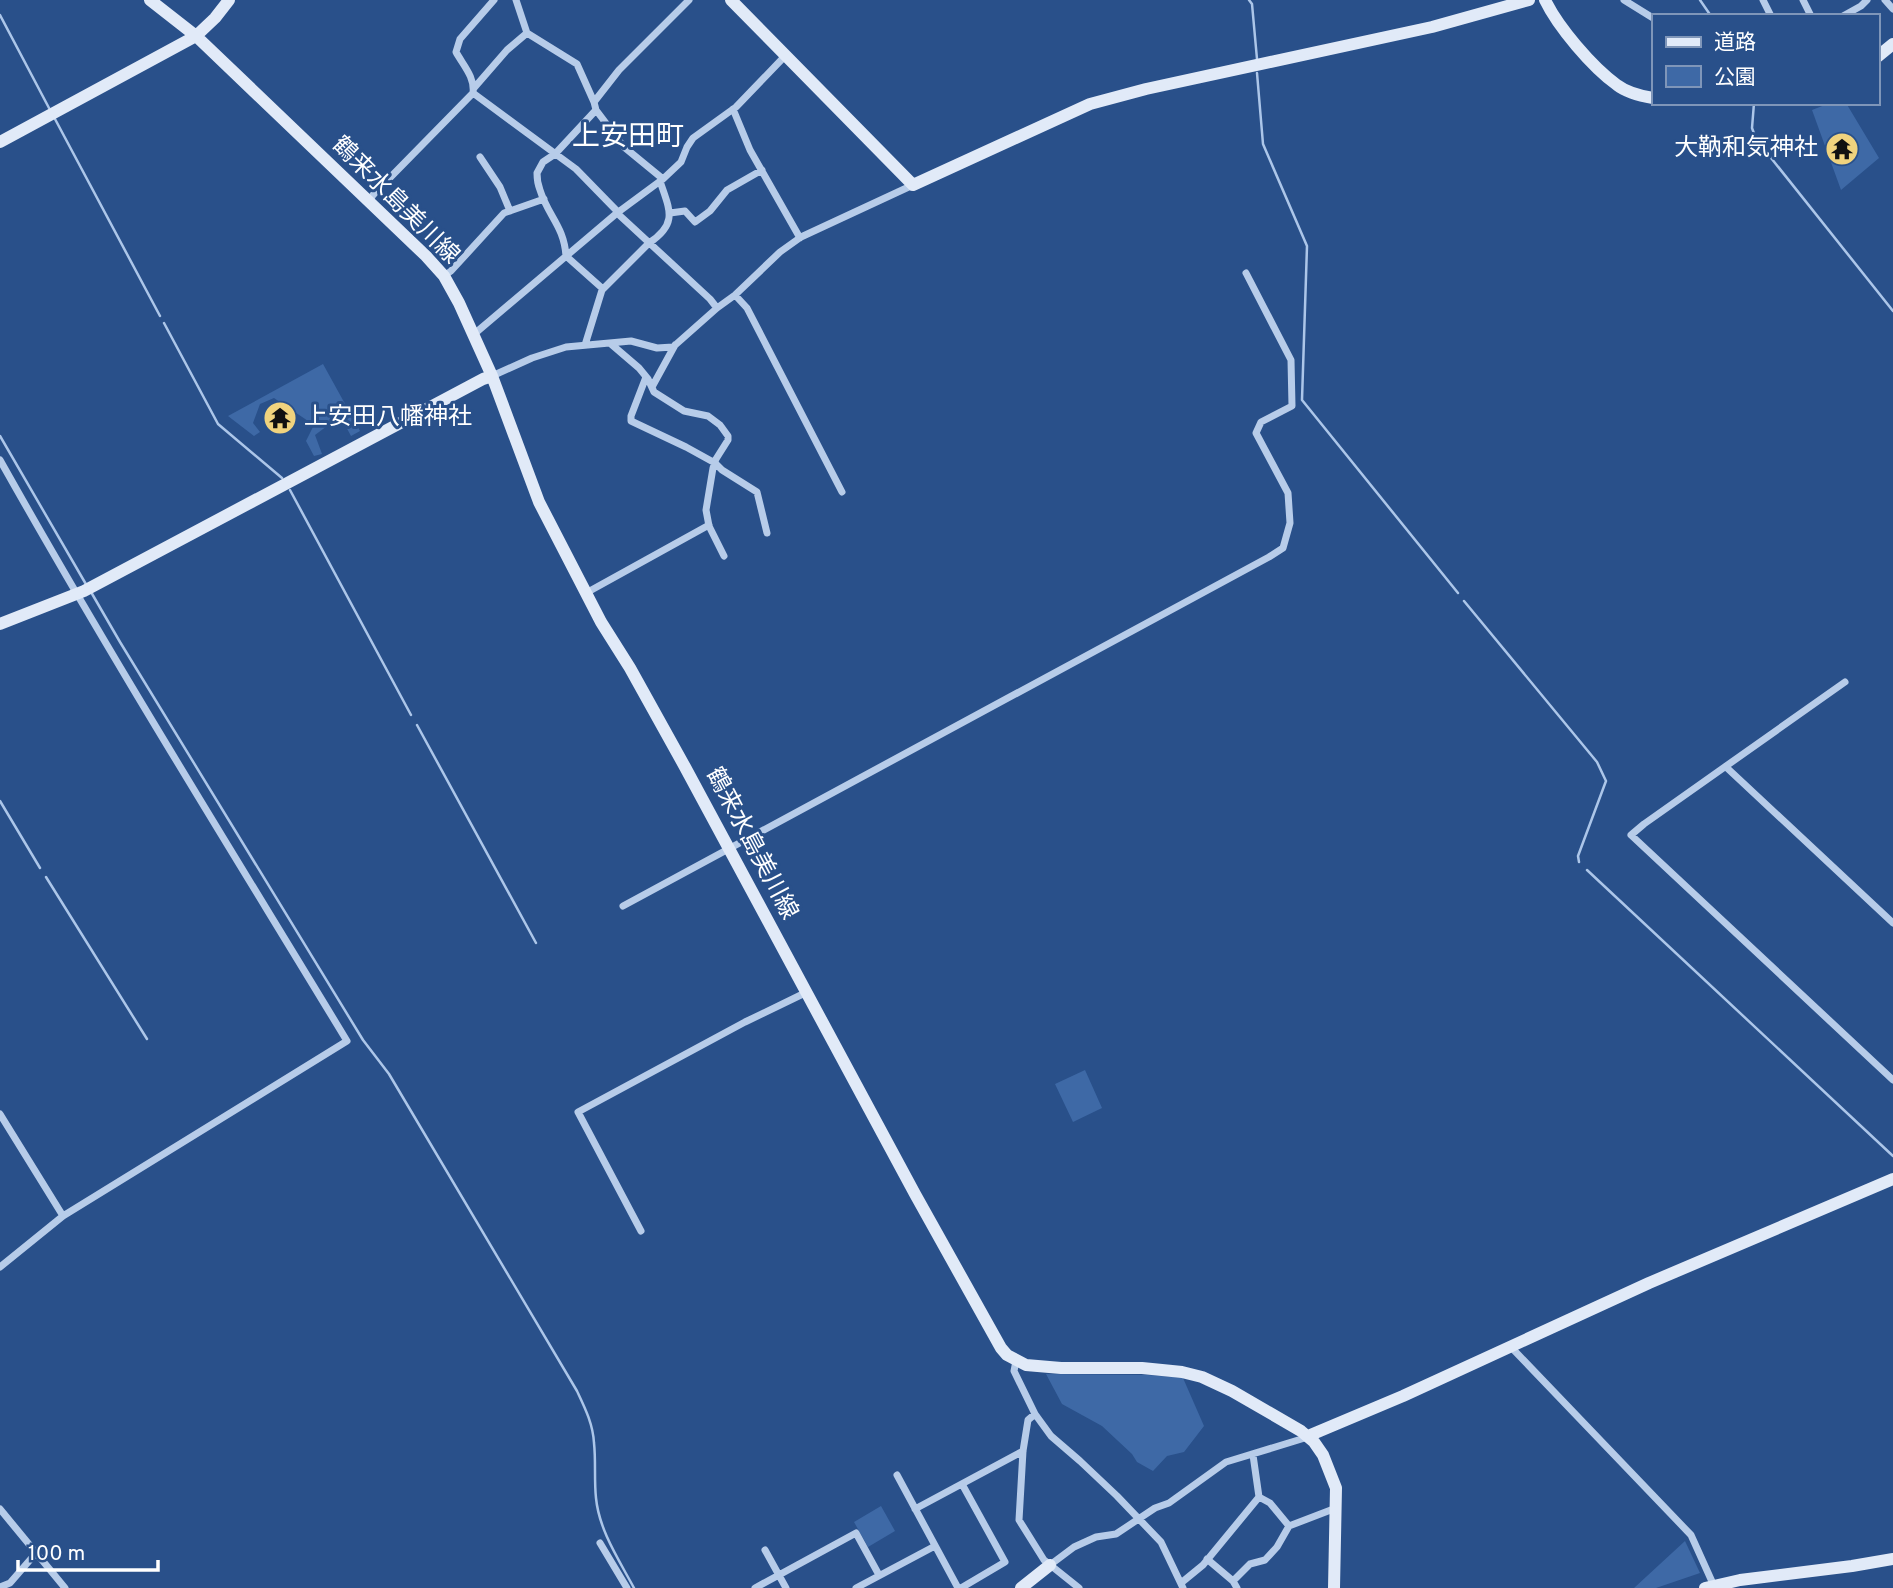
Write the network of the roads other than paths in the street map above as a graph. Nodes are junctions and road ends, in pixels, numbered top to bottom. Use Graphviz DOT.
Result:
graph roads {
  1 [pos="150,0"];
  2 [pos="229,0"];
  3 [pos="494,0"];
  4 [pos="516,0"];
  5 [pos="690,0"];
  6 [pos="731,0"];
  7 [pos="1529,0"];
  8 [pos="1545,0"];
  9 [pos="1624,0"];
  10 [pos="1867,0"];
  11 [pos="1885,0"];
  12 [pos="1893,9"];
  13 [pos="1847,14"];
  14 [pos="1652,17"];
  15 [pos="527,33"];
  16 [pos="196,36"];
  17 [pos="1893,44"];
  18 [pos="1879,55"];
  19 [pos="785,56"];
  20 [pos="474,91"];
  21 [pos="1652,98"];
  22 [pos="594,102"];
  23 [pos="733,109"];
  24 [pos="596,110"];
  25 [pos="0,142"];
  26 [pos="555,154"];
  27 [pos="480,157"];
  28 [pos="762,170"];
  29 [pos="661,180"];
  30 [pos="913,185"];
  31 [pos="544,199"];
  32 [pos="369,202"];
  33 [pos="510,211"];
  34 [pos="617,213"];
  35 [pos="670,213"];
  36 [pos="800,238"];
  37 [pos="649,243"];
  38 [pos="566,256"];
  39 [pos="1246,273"];
  40 [pos="444,275"];
  41 [pos="603,289"];
  42 [pos="735,295"];
  43 [pos="717,308"];
  44 [pos="473,335"];
  45 [pos="610,343"];
  46 [pos="676,343"];
  47 [pos="585,345"];
  48 [pos="492,376"];
  49 [pos="646,377"];
  50 [pos="652,387"];
  51 [pos="0,460"];
  52 [pos="715,463"];
  53 [pos="842,492"];
  54 [pos="709,525"];
  55 [pos="767,533"];
  56 [pos="724,556"];
  57 [pos="84,591"];
  58 [pos="586,593"];
  59 [pos="0,624"];
  60 [pos="1845,682"];
  61 [pos="1726,767"];
  62 [pos="730,850"];
  63 [pos="623,906"];
  64 [pos="1893,923"];
  65 [pos="807,992"];
  66 [pos="1893,1080"];
  67 [pos="0,1114"];
  68 [pos="1893,1179"];
  69 [pos="63,1216"];
  70 [pos="641,1231"];
  71 [pos="0,1268"];
  72 [pos="1510,1346"];
  73 [pos="1016,1361"];
  74 [pos="1035,1414"];
  75 [pos="1308,1437"];
  76 [pos="1023,1451"];
  77 [pos="1253,1455"];
  78 [pos="897,1475"];
  79 [pos="962,1484"];
  80 [pos="1259,1497"];
  81 [pos="1336,1508"];
  82 [pos="0,1509"];
  83 [pos="915,1509"];
  84 [pos="1139,1520"];
  85 [pos="1289,1526"];
  86 [pos="600,1543"];
  87 [pos="934,1546"];
  88 [pos="765,1550"];
  89 [pos="36,1553"];
  90 [pos="1207,1559"];
  91 [pos="1893,1559"];
  92 [pos="1050,1565"];
  93 [pos="779,1575"];
  94 [pos="879,1575"];
  95 [pos="1235,1584"];
  96 [pos="60,1586"];
  97 [pos="1182,1586"];
  98 [pos="0,1587"];
  99 [pos="1710,1587"];
  100 [pos="627,1588"];
  101 [pos="755,1588"];
  102 [pos="786,1588"];
  103 [pos="856,1588"];
  104 [pos="959,1588"];
  105 [pos="1021,1588"];
  106 [pos="1079,1588"];
  107 [pos="1334,1588"];
  1 -- 16 [label="street, 鶴来水島美川線"];
  2 -- 16 [label="street"];
  3 -- 20 [label="street"];
  4 -- 15 [label="street"];
  5 -- 22 [label="street"];
  6 -- 19 [label="street"];
  7 -- 30 [label="street"];
  8 -- 21 [label="street"];
  9 -- 14 [label="street"];
  10 -- 13 [label="street"];
  11 -- 12 [label="street"];
  15 -- 20 [label="street"];
  15 -- 22 [label="street"];
  16 -- 25 [label="street"];
  16 -- 32 [label="street, 鶴来水島美川線"];
  17 -- 18 [label="street"];
  19 -- 23 [label="street"];
  19 -- 30 [label="street"];
  20 -- 26 [label="street"];
  20 -- 32 [label="street"];
  22 -- 24 [label="street"];
  23 -- 28 [label="street"];
  23 -- 29 [label="street"];
  24 -- 26 [label="street"];
  24 -- 29 [label="street"];
  26 -- 31 [label="street"];
  26 -- 34 [label="street"];
  27 -- 33 [label="street"];
  28 -- 35 [label="street"];
  28 -- 36 [label="street"];
  29 -- 34 [label="street"];
  29 -- 35 [label="street"];
  30 -- 36 [label="street"];
  31 -- 33 [label="street"];
  31 -- 38 [label="street"];
  32 -- 40 [label="street, 鶴来水島美川線"];
  33 -- 40 [label="street"];
  34 -- 37 [label="street"];
  34 -- 38 [label="street"];
  35 -- 37 [label="street"];
  36 -- 42 [label="street"];
  37 -- 41 [label="street"];
  37 -- 43 [label="street"];
  38 -- 41 [label="street"];
  38 -- 44 [label="street"];
  39 -- 62 [label="street"];
  40 -- 44 [label="street, 鶴来水島美川線"];
  41 -- 47 [label="street"];
  42 -- 43 [label="street"];
  42 -- 53 [label="street"];
  43 -- 46 [label="street"];
  44 -- 48 [label="street, 鶴来水島美川線"];
  45 -- 46 [label="street"];
  45 -- 47 [label="street"];
  45 -- 49 [label="street"];
  46 -- 50 [label="street"];
  47 -- 48 [label="street"];
  48 -- 57 [label="street"];
  48 -- 58 [label="street, 鶴来水島美川線"];
  49 -- 50 [label="street"];
  49 -- 52 [label="street"];
  50 -- 52 [label="street"];
  51 -- 57 [label="street"];
  52 -- 54 [label="street"];
  52 -- 55 [label="street"];
  54 -- 56 [label="street"];
  54 -- 58 [label="street"];
  57 -- 59 [label="street"];
  57 -- 69 [label="street"];
  58 -- 62 [label="street, 鶴来水島美川線"];
  60 -- 61 [label="street"];
  61 -- 64 [label="street"];
  61 -- 66 [label="street"];
  62 -- 63 [label="street"];
  62 -- 65 [label="street, 鶴来水島美川線"];
  65 -- 70 [label="street"];
  65 -- 73 [label="street, 鶴来水島美川線"];
  67 -- 69 [label="street"];
  68 -- 72 [label="street"];
  69 -- 71 [label="street"];
  72 -- 75 [label="street"];
  72 -- 99 [label="street"];
  73 -- 74 [label="street"];
  73 -- 75 [label="street"];
  74 -- 76 [label="street"];
  74 -- 84 [label="street"];
  75 -- 77 [label="street"];
  75 -- 81 [label="street"];
  76 -- 79 [label="street"];
  76 -- 92 [label="street"];
  77 -- 80 [label="street"];
  77 -- 84 [label="street"];
  78 -- 83 [label="street"];
  79 -- 83 [label="street"];
  79 -- 104 [label="street"];
  80 -- 85 [label="street"];
  80 -- 90 [label="street"];
  81 -- 85 [label="street"];
  81 -- 107 [label="street"];
  82 -- 89 [label="street"];
  83 -- 87 [label="street"];
  84 -- 92 [label="street"];
  84 -- 97 [label="street"];
  85 -- 95 [label="street"];
  86 -- 100 [label="street"];
  87 -- 94 [label="street"];
  87 -- 104 [label="street"];
  88 -- 93 [label="street"];
  89 -- 96 [label="street"];
  89 -- 98 [label="street"];
  90 -- 95 [label="street"];
  90 -- 97 [label="street"];
  91 -- 99 [label="street"];
  92 -- 105 [label="street"];
  92 -- 106 [label="street"];
  93 -- 94 [label="street"];
  93 -- 101 [label="street"];
  93 -- 102 [label="street"];
  94 -- 103 [label="street"];
}
